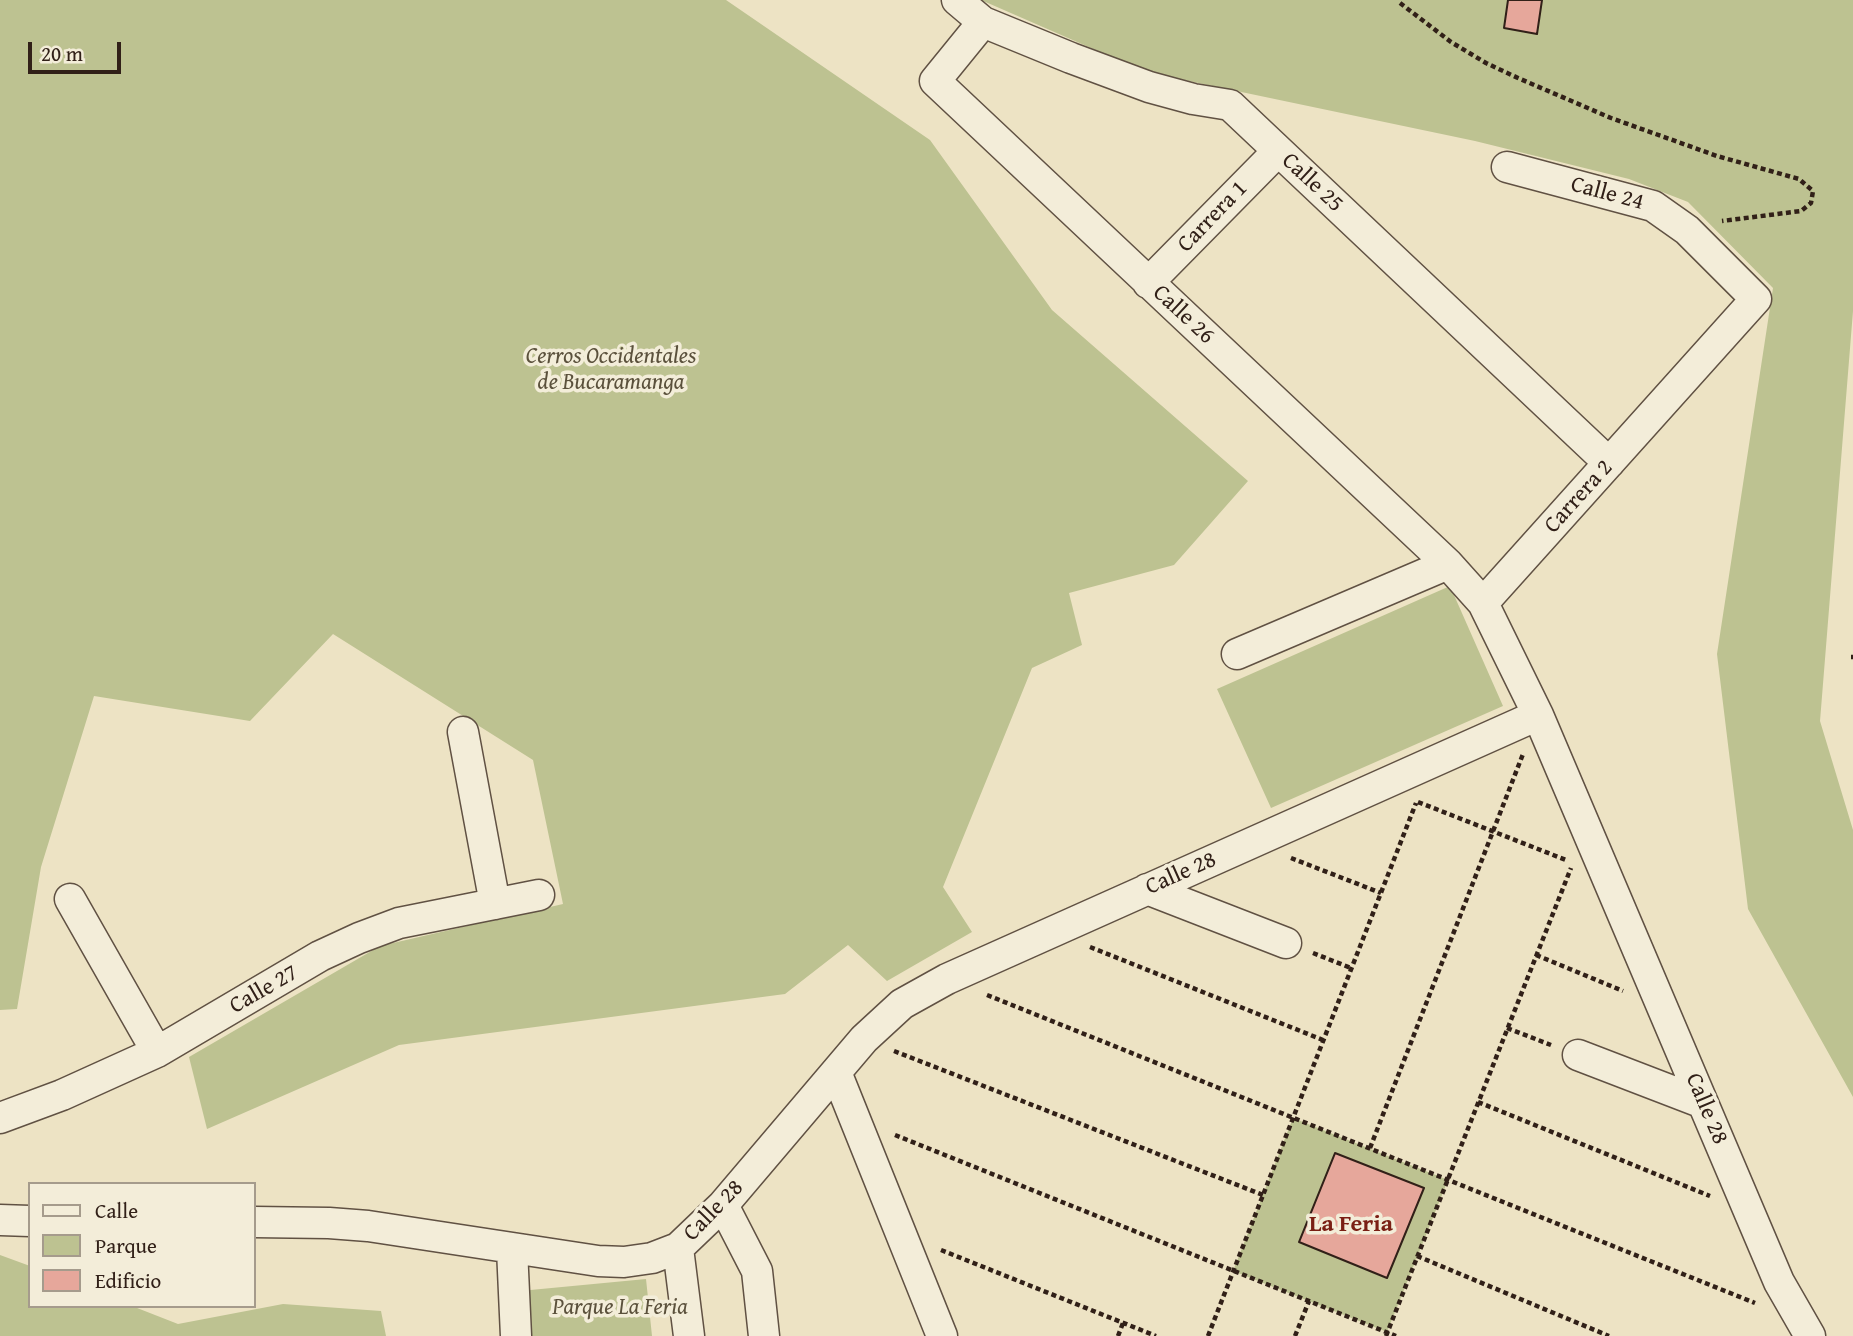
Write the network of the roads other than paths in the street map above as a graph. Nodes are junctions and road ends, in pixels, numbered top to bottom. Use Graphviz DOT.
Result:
graph roads {
  1 [pos="957,0"];
  2 [pos="983,22"];
  3 [pos="1278,151"];
  4 [pos="1507,167"];
  5 [pos="1149,283"];
  6 [pos="1756,299"];
  7 [pos="1609,463"];
  8 [pos="1448,564"];
  9 [pos="1483,603"];
  10 [pos="1237,654"];
  11 [pos="1538,715"];
  12 [pos="463,732"];
  13 [pos="1147,889"];
  14 [pos="539,895"];
  15 [pos="70,899"];
  16 [pos="495,904"];
  17 [pos="1286,943"];
  18 [pos="156,1052"];
  19 [pos="1578,1055"];
  20 [pos="836,1072"];
  21 [pos="1703,1103"];
  22 [pos="0,1118"];
  23 [pos="723,1205"];
  24 [pos="256,1222"];
  25 [pos="678,1248"];
  26 [pos="512,1250"];
  27 [pos="1805,1329"];
  28 [pos="516,1336"];
  29 [pos="689,1336"];
  30 [pos="764,1336"];
  31 [pos="942,1336"];
  1 -- 2 [label="street, Calle 25"];
  2 -- 3 [label="street, Calle 25"];
  2 -- 5 [label="street, Calle 26"];
  3 -- 5 [label="street, Carrera 1"];
  3 -- 7 [label="street, Calle 25"];
  4 -- 6 [label="street, Calle 24"];
  5 -- 8 [label="street, Calle 26"];
  6 -- 7 [label="street, Carrera 2"];
  7 -- 9 [label="street, Carrera 2"];
  8 -- 9 [label="street, Calle 26"];
  8 -- 10 [label="street"];
  9 -- 11 [label="street"];
  11 -- 13 [label="street, Calle 28"];
  11 -- 21 [label="street, Calle 28"];
  12 -- 16 [label="street"];
  13 -- 17 [label="street"];
  13 -- 20 [label="street, Calle 28"];
  14 -- 16 [label="street, Calle 27"];
  15 -- 18 [label="street"];
  16 -- 18 [label="street, Calle 27"];
  18 -- 22 [label="street, Calle 27"];
  19 -- 21 [label="street"];
  20 -- 23 [label="street, Calle 28"];
  20 -- 31 [label="street"];
  21 -- 27 [label="street, Calle 28"];
  23 -- 25 [label="street, Calle 28"];
  23 -- 30 [label="street"];
  24 -- 26 [label="street, Calle 28"];
  25 -- 26 [label="street, Calle 28"];
  25 -- 29 [label="street"];
  26 -- 28 [label="street"];
}
